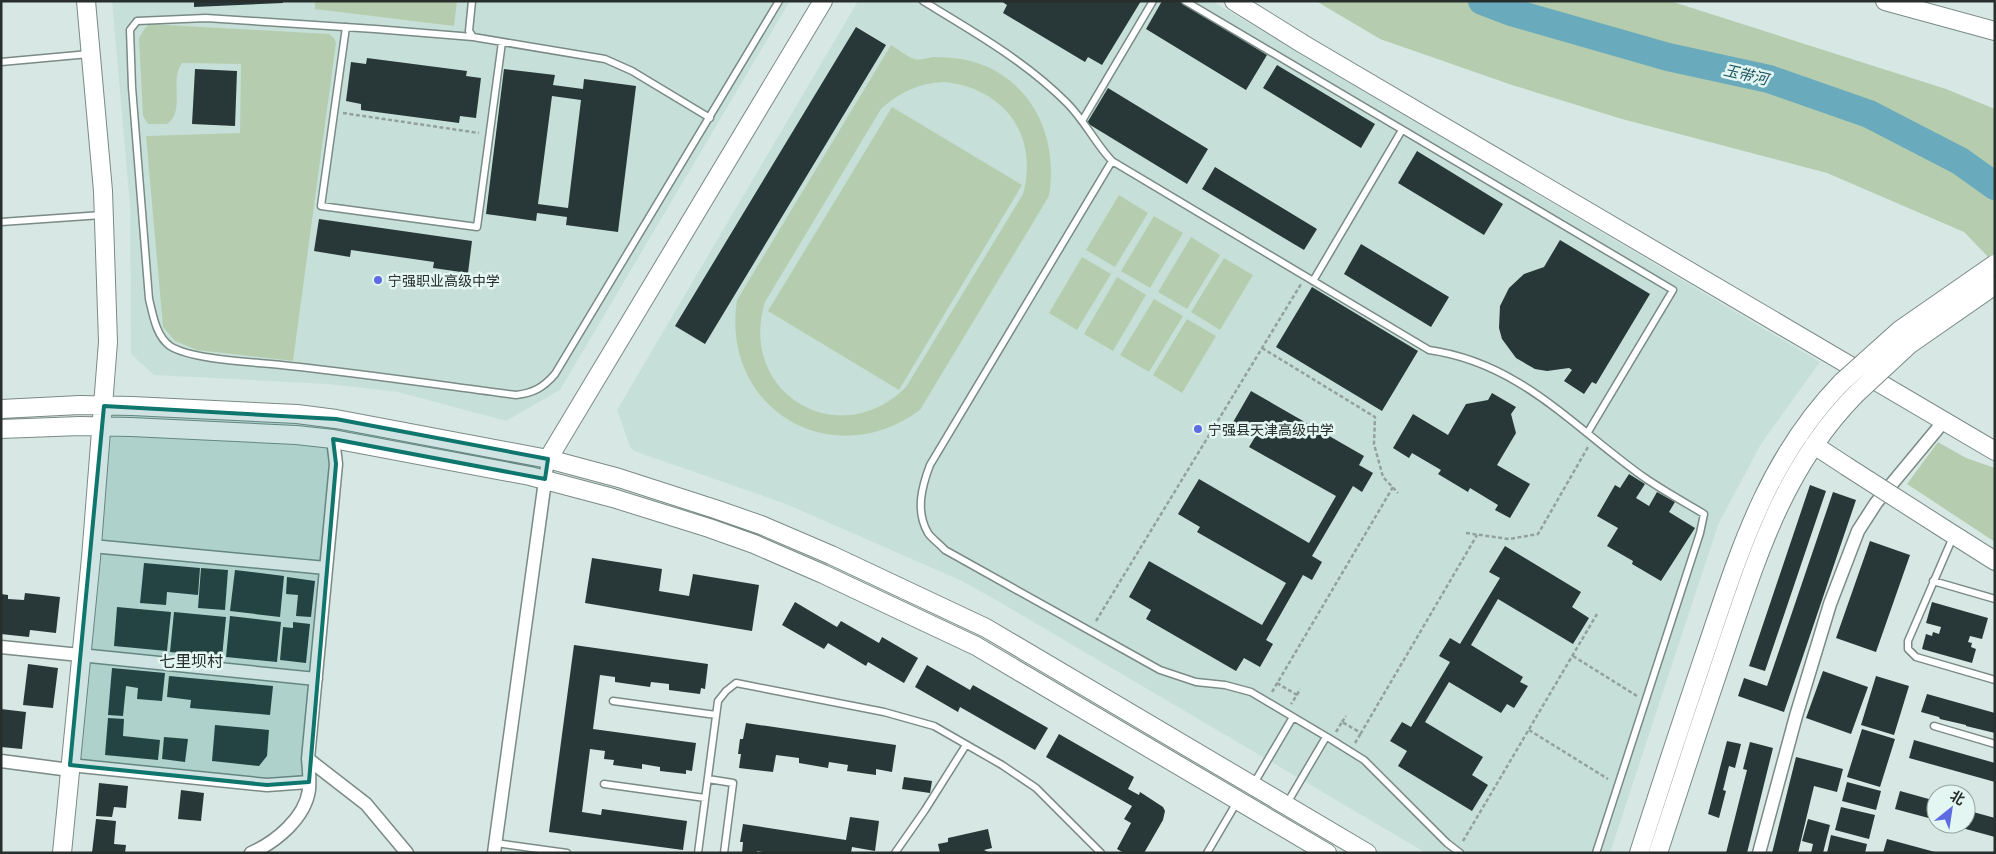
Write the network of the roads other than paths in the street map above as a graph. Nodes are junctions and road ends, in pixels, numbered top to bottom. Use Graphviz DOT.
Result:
graph roads {
  1 [pos="86,1"];
  2 [pos="472,1"];
  3 [pos="779,1"];
  4 [pos="823,1"];
  5 [pos="923,1"];
  6 [pos="1152,1"];
  7 [pos="1185,1"];
  8 [pos="1234,1"];
  9 [pos="1885,1"];
  10 [pos="346,27"];
  11 [pos="1995,30"];
  12 [pos="472,38"];
  13 [pos="502,42"];
  14 [pos="90,54"];
  15 [pos="1,62"];
  16 [pos="710,118"];
  17 [pos="1082,121"];
  18 [pos="1402,130"];
  19 [pos="1112,161"];
  20 [pos="104,215"];
  21 [pos="1,222"];
  22 [pos="1995,264"];
  23 [pos="1313,281"];
  24 [pos="1995,285"];
  25 [pos="104,406"];
  26 [pos="1,409"];
  27 [pos="1944,421"];
  28 [pos="102,426"];
  29 [pos="1,429"];
  30 [pos="1591,435"];
  31 [pos="333,439"];
  32 [pos="1814,445"];
  33 [pos="1995,451"];
  34 [pos="548,459"];
  35 [pos="545,479"];
  36 [pos="1950,533"];
  37 [pos="92,546"];
  38 [pos="1995,561"];
  39 [pos="326,568"];
  40 [pos="1933,581"];
  41 [pos="1995,599"];
  42 [pos="1,647"];
  43 [pos="82,655"];
  44 [pos="316,679"];
  45 [pos="1995,680"];
  46 [pos="613,701"];
  47 [pos="716,715"];
  48 [pos="1293,717"];
  49 [pos="1934,726"];
  50 [pos="1326,737"];
  51 [pos="1995,744"];
  52 [pos="966,745"];
  53 [pos="308,758"];
  54 [pos="1,762"];
  55 [pos="70,767"];
  56 [pos="708,779"];
  57 [pos="309,782"];
  58 [pos="604,784"];
  59 [pos="1254,785"];
  60 [pos="705,798"];
  61 [pos="1238,800"];
  62 [pos="1286,805"];
  63 [pos="495,848"];
  64 [pos="1459,852"];
  65 [pos="62,853"];
  66 [pos="251,853"];
  67 [pos="407,853"];
  68 [pos="566,853"];
  69 [pos="698,853"];
  70 [pos="724,853"];
  71 [pos="895,853"];
  72 [pos="1101,853"];
  73 [pos="1207,853"];
  74 [pos="1327,853"];
  75 [pos="1367,853"];
  76 [pos="1596,853"];
  77 [pos="1638,853"];
  78 [pos="1658,853"];
  79 [pos="1759,853"];
  1 -- 14 [label="street"];
  2 -- 12 [label="lane"];
  3 -- 16 [label="lane"];
  4 -- 34 [label="street"];
  5 -- 17 [label="lane"];
  6 -- 17 [label="lane"];
  7 -- 18 [label="lane"];
  8 -- 27 [label="street"];
  9 -- 11 [label="street"];
  10 -- 12 [label="lane"];
  10 -- 13 [label="lane"];
  10 -- 16 [label="lane"];
  12 -- 13 [label="lane"];
  13 -- 16 [label="lane"];
  14 -- 15 [label="lane"];
  14 -- 20 [label="street"];
  17 -- 19 [label="lane"];
  18 -- 23 [label="lane"];
  18 -- 30 [label="lane"];
  19 -- 23 [label="lane"];
  19 -- 48 [label="lane"];
  20 -- 21 [label="lane"];
  20 -- 25 [label="street"];
  22 -- 77 [label="street, bridge"];
  23 -- 30 [label="lane"];
  24 -- 32 [label="street, bridge"];
  25 -- 26 [label="street"];
  25 -- 28 [label="street"];
  25 -- 34 [label="street"];
  27 -- 33 [label="street"];
  27 -- 79 [label="street"];
  28 -- 29 [label="street"];
  28 -- 31 [label="street"];
  28 -- 37 [label="street"];
  30 -- 76 [label="lane"];
  31 -- 35 [label="street"];
  31 -- 39 [label="street"];
  32 -- 36 [label="street, bridge"];
  32 -- 78 [label="street"];
  34 -- 35 [label="street"];
  34 -- 59 [label="street"];
  35 -- 61 [label="street"];
  35 -- 63 [label="street"];
  36 -- 38 [label="street"];
  36 -- 40 [label="lane"];
  37 -- 39 [label="street"];
  37 -- 43 [label="street"];
  39 -- 44 [label="street"];
  40 -- 41 [label="lane"];
  40 -- 45 [label="lane"];
  42 -- 43 [label="street"];
  43 -- 44 [label="street"];
  43 -- 55 [label="street"];
  44 -- 53 [label="street"];
  46 -- 47 [label="lane"];
  47 -- 52 [label="lane"];
  47 -- 56 [label="lane"];
  48 -- 50 [label="lane"];
  48 -- 59 [label="lane"];
  49 -- 51 [label="lane"];
  50 -- 62 [label="lane"];
  50 -- 64 [label="lane"];
  52 -- 71 [label="lane"];
  52 -- 72 [label="lane"];
  53 -- 57 [label="street"];
  53 -- 67 [label="street"];
  54 -- 55 [label="street"];
  55 -- 57 [label="street"];
  55 -- 65 [label="street"];
  56 -- 60 [label="lane"];
  56 -- 70 [label="lane"];
  57 -- 66 [label="street"];
  58 -- 60 [label="lane"];
  59 -- 62 [label="street"];
  60 -- 69 [label="lane"];
  61 -- 73 [label="lane"];
  61 -- 74 [label="street"];
  62 -- 75 [label="street"];
  63 -- 68 [label="lane"];
}
